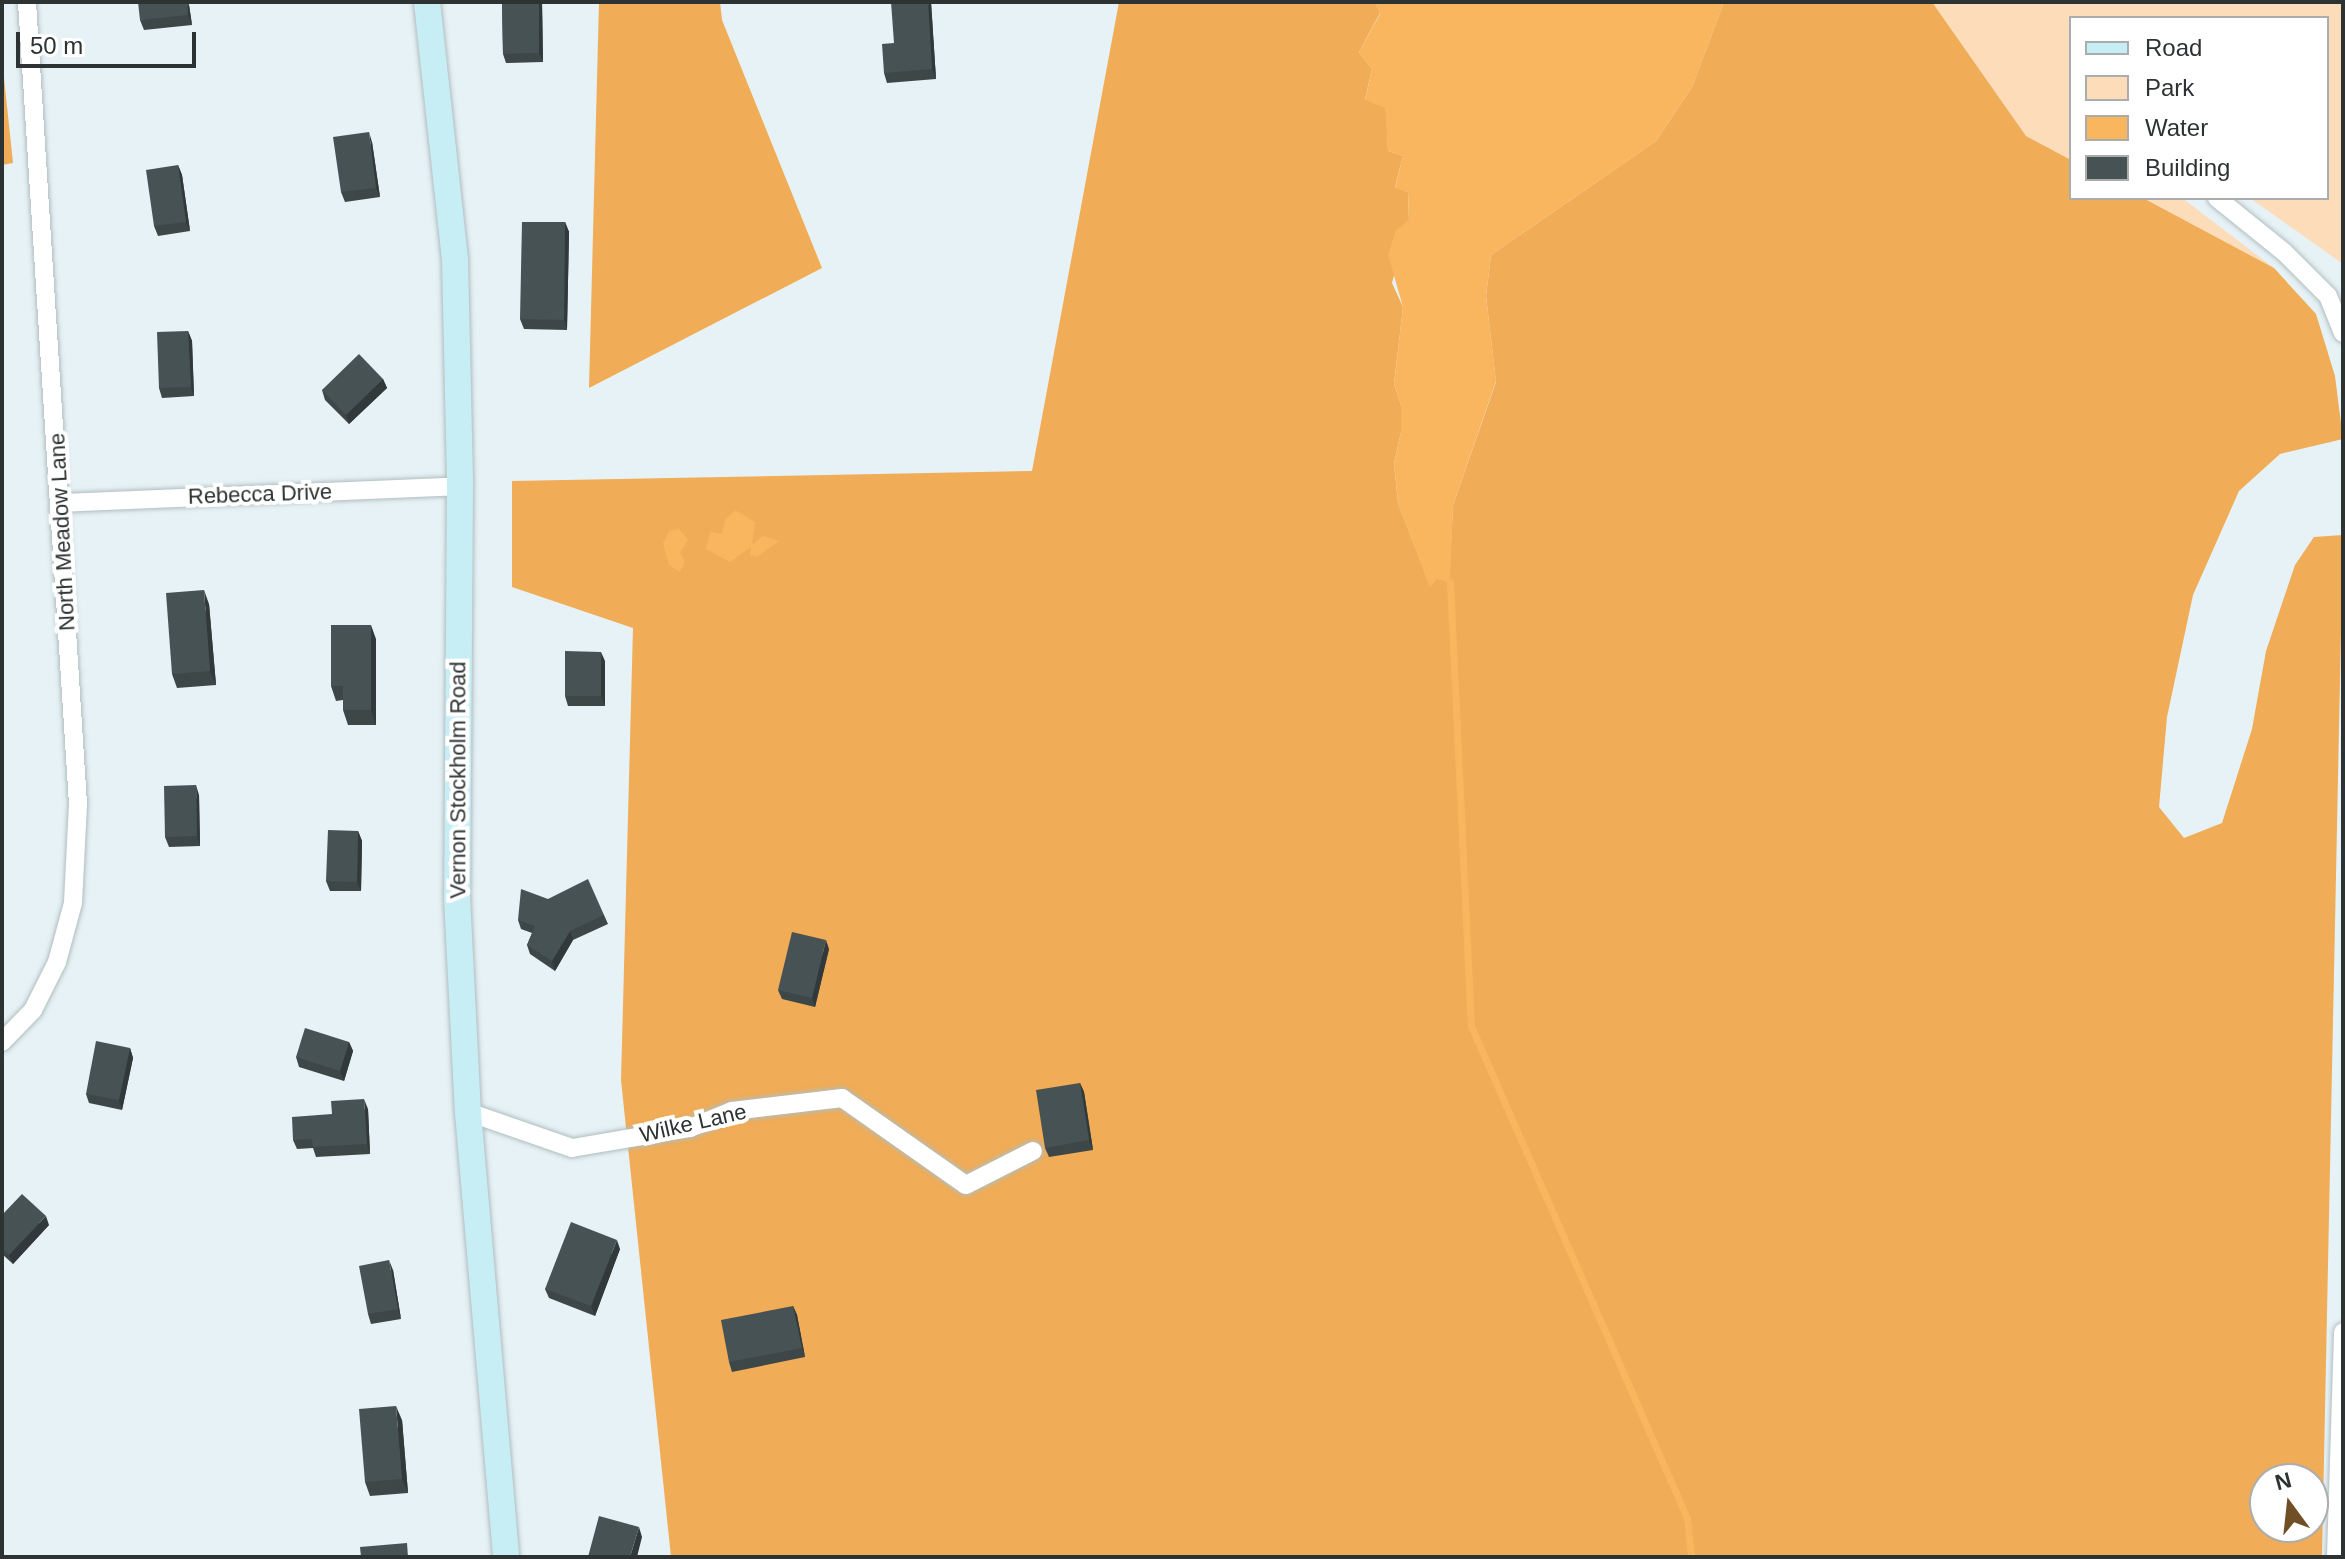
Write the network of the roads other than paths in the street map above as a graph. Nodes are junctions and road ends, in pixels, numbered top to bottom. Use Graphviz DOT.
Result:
graph roads {
  1 [pos="27,2"];
  2 [pos="427,2"];
  3 [pos="2219,200"];
  4 [pos="2343,333"];
  5 [pos="460,486"];
  6 [pos="60,503"];
  7 [pos="2,1042"];
  8 [pos="468,1112"];
  9 [pos="1033,1151"];
  10 [pos="2343,1332"];
  11 [pos="506,1557"];
  12 [pos="2336,1557"];
  1 -- 6 [label="street, North Meadow Lane"];
  2 -- 5 [label="main road, Vernon Stockholm Road"];
  3 -- 4 [label="street"];
  5 -- 6 [label="street, Rebecca Drive"];
  5 -- 8 [label="main road, Vernon Stockholm Road"];
  6 -- 7 [label="street, North Meadow Lane"];
  8 -- 9 [label="street, Wilke Lane"];
  8 -- 11 [label="main road, Vernon Stockholm Road"];
  10 -- 12 [label="street"];
}
